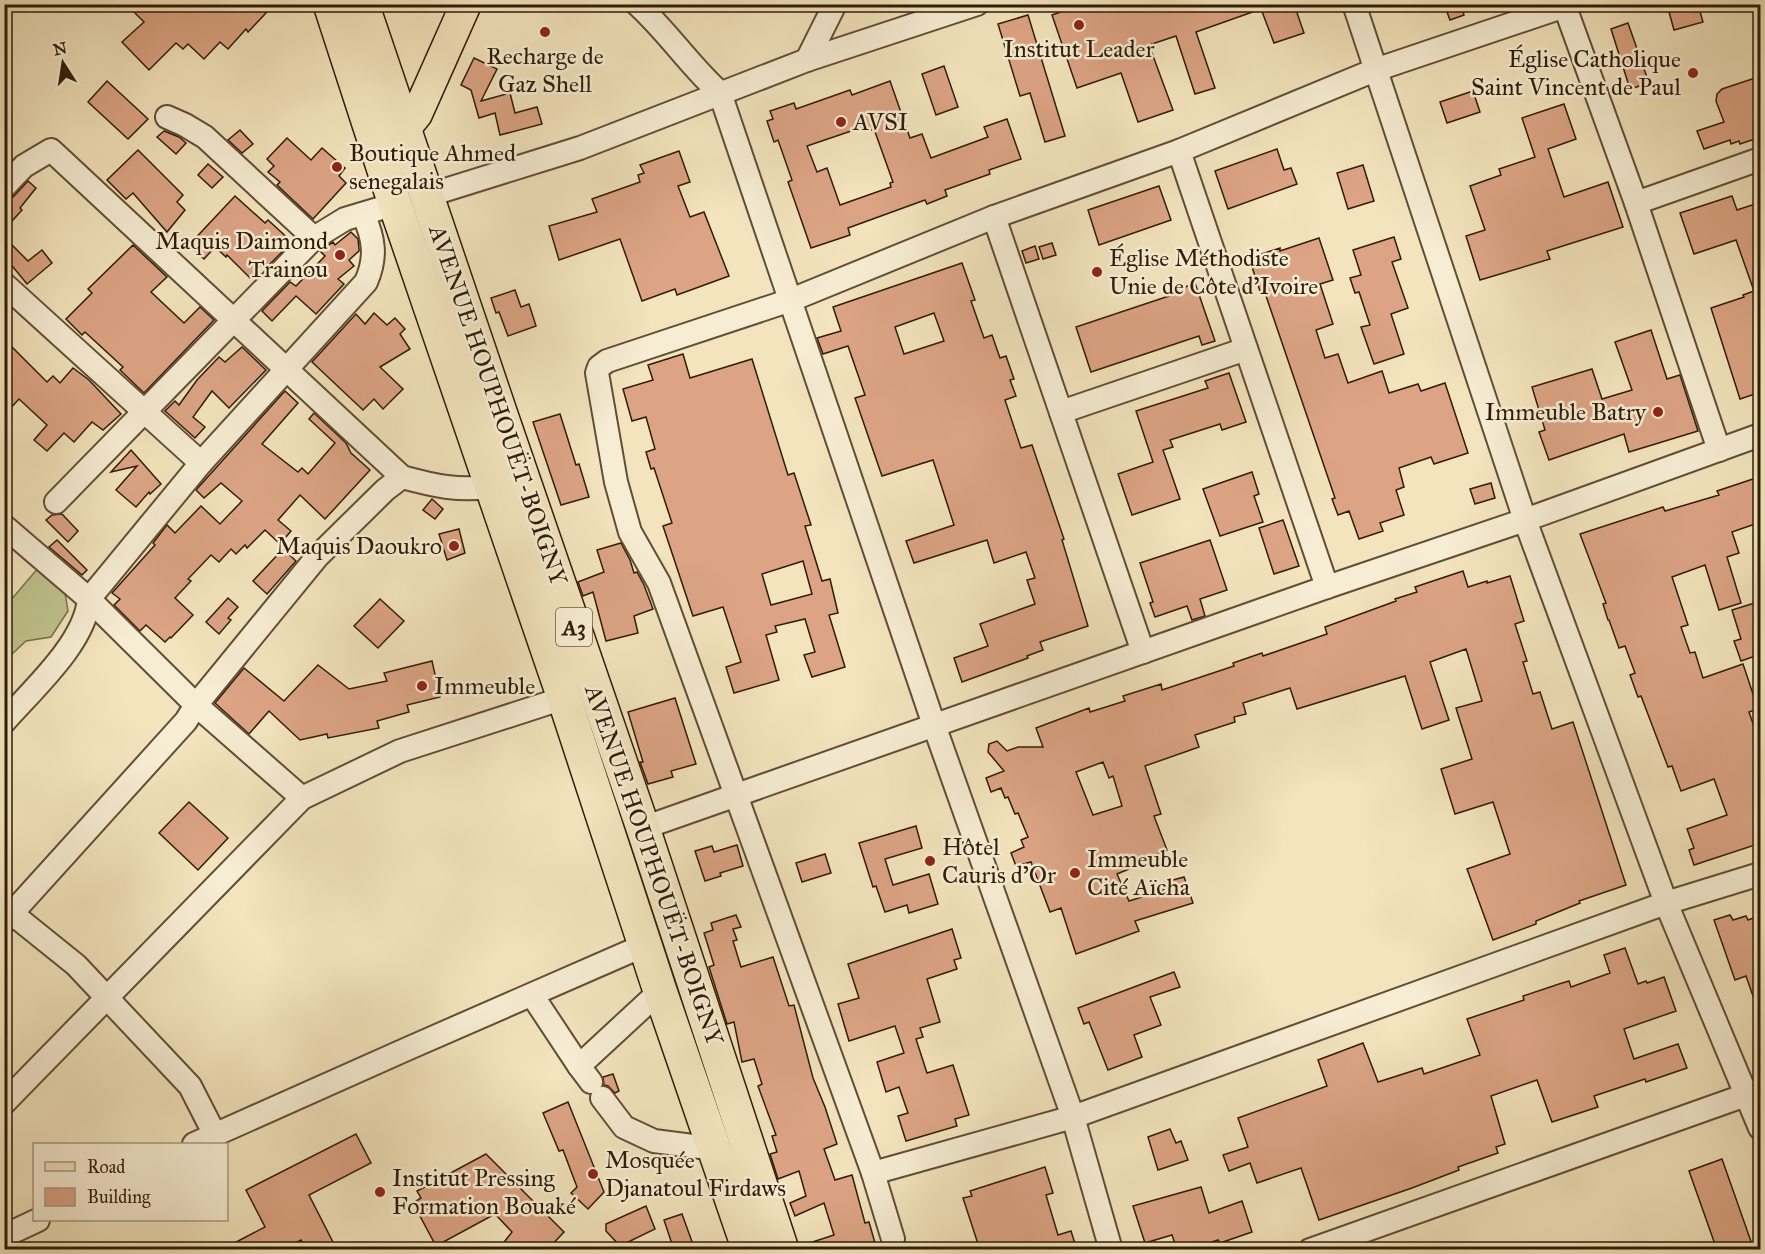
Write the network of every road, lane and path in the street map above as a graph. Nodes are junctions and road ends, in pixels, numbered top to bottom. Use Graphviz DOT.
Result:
graph roads {
  1 [pos="330,4"];
  2 [pos="363,4"];
  3 [pos="466,4"];
  4 [pos="637,4"];
  5 [pos="835,4"];
  6 [pos="977,4"];
  7 [pos="1354,4"];
  8 [pos="1568,6"];
  9 [pos="807,60"];
  10 [pos="1375,70"];
  11 [pos="720,93"];
  12 [pos="167,117"];
  13 [pos="390,134"];
  14 [pos="1179,151"];
  15 [pos="1761,159"];
  16 [pos="4,187"];
  17 [pos="426,196"];
  18 [pos="1636,203"];
  19 [pos="395,204"];
  20 [pos="363,214"];
  21 [pos="994,217"];
  22 [pos="314,238"];
  23 [pos="4,284"];
  24 [pos="791,300"];
  25 [pos="233,319"];
  26 [pos="1246,349"];
  27 [pos="285,368"];
  28 [pos="144,412"];
  29 [pos="1061,412"];
  30 [pos="1761,435"];
  31 [pos="1719,450"];
  32 [pos="201,463"];
  33 [pos="402,477"];
  34 [pos="491,487"];
  35 [pos="56,502"];
  36 [pos="1525,520"];
  37 [pos="4,526"];
  38 [pos="1327,587"];
  39 [pos="89,600"];
  40 [pos="1143,652"];
  41 [pos="564,698"];
  42 [pos="196,705"];
  43 [pos="4,722"];
  44 [pos="934,725"];
  45 [pos="736,796"];
  46 [pos="302,798"];
  47 [pos="643,828"];
  48 [pos="1761,874"];
  49 [pos="1666,903"];
  50 [pos="7,914"];
  51 [pos="645,945"];
  52 [pos="660,991"];
  53 [pos="532,995"];
  54 [pos="107,999"];
  55 [pos="591,1082"];
  56 [pos="1753,1093"];
  57 [pos="4,1103"];
  58 [pos="1073,1117"];
  59 [pos="1761,1128"];
  60 [pos="204,1140"];
  61 [pos="716,1149"];
  62 [pos="873,1173"];
  63 [pos="36,1221"];
  64 [pos="4,1236"];
  65 [pos="893,1239"];
  66 [pos="749,1250"];
  67 [pos="782,1250"];
  68 [pos="1111,1250"];
  69 [pos="1310,1250"];
  1 -- 13 [label="highway, AVENUE HOUPHOUËT-BOIGNY / A3"];
  2 -- 13 [label="highway, AVENUE HOUPHOUËT-BOIGNY / A3"];
  3 -- 13 [label="main road"];
  4 -- 11 [label="street"];
  5 -- 9 [label="street"];
  6 -- 9 [label="street"];
  7 -- 10 [label="street"];
  8 -- 10 [label="street"];
  8 -- 18 [label="street"];
  9 -- 11 [label="street"];
  10 -- 14 [label="street"];
  10 -- 36 [label="street"];
  11 -- 17 [label="street"];
  11 -- 24 [label="street"];
  12 -- 22 [label="street"];
  13 -- 17 [label="highway, AVENUE HOUPHOUËT-BOIGNY / A3"];
  13 -- 19 [label="highway, AVENUE HOUPHOUËT-BOIGNY / A3"];
  14 -- 21 [label="street"];
  14 -- 26 [label="street"];
  15 -- 18 [label="street"];
  16 -- 25 [label="street"];
  17 -- 47 [label="highway, AVENUE HOUPHOUËT-BOIGNY / A3"];
  18 -- 31 [label="street"];
  19 -- 20 [label="street"];
  19 -- 34 [label="highway, AVENUE HOUPHOUËT-BOIGNY / A3"];
  20 -- 22 [label="street"];
  20 -- 27 [label="street"];
  21 -- 24 [label="street"];
  21 -- 29 [label="street"];
  22 -- 25 [label="street"];
  23 -- 28 [label="street"];
  24 -- 44 [label="street"];
  24 -- 45 [label="street"];
  25 -- 27 [label="street"];
  25 -- 28 [label="street"];
  26 -- 29 [label="street"];
  26 -- 38 [label="street"];
  27 -- 32 [label="street"];
  27 -- 33 [label="street"];
  28 -- 32 [label="street"];
  28 -- 35 [label="street"];
  29 -- 40 [label="street"];
  30 -- 31 [label="street"];
  31 -- 36 [label="street"];
  32 -- 39 [label="street"];
  33 -- 34 [label="street"];
  33 -- 42 [label="street"];
  34 -- 41 [label="highway, AVENUE HOUPHOUËT-BOIGNY / A3"];
  36 -- 38 [label="street"];
  36 -- 49 [label="street"];
  37 -- 39 [label="street"];
  38 -- 40 [label="street"];
  39 -- 42 [label="street"];
  39 -- 43 [label="street"];
  40 -- 44 [label="street"];
  41 -- 46 [label="street"];
  41 -- 51 [label="highway, AVENUE HOUPHOUËT-BOIGNY / A3"];
  42 -- 46 [label="street"];
  42 -- 50 [label="street"];
  44 -- 45 [label="street"];
  44 -- 58 [label="street"];
  45 -- 47 [label="street"];
  45 -- 62 [label="street"];
  46 -- 54 [label="street"];
  47 -- 67 [label="highway, AVENUE HOUPHOUËT-BOIGNY / A3"];
  48 -- 49 [label="street"];
  49 -- 56 [label="street"];
  49 -- 58 [label="street"];
  50 -- 54 [label="street"];
  51 -- 52 [label="highway, AVENUE HOUPHOUËT-BOIGNY / A3"];
  51 -- 53 [label="street"];
  52 -- 55 [label="street"];
  52 -- 61 [label="highway, AVENUE HOUPHOUËT-BOIGNY / A3"];
  53 -- 55 [label="street"];
  53 -- 60 [label="street"];
  54 -- 57 [label="street"];
  54 -- 60 [label="street"];
  55 -- 61 [label="street"];
  56 -- 59 [label="street"];
  56 -- 69 [label="street"];
  58 -- 62 [label="street"];
  58 -- 68 [label="street"];
  61 -- 66 [label="highway, AVENUE HOUPHOUËT-BOIGNY / A3"];
  62 -- 65 [label="street"];
  63 -- 64 [label="street"];
}
